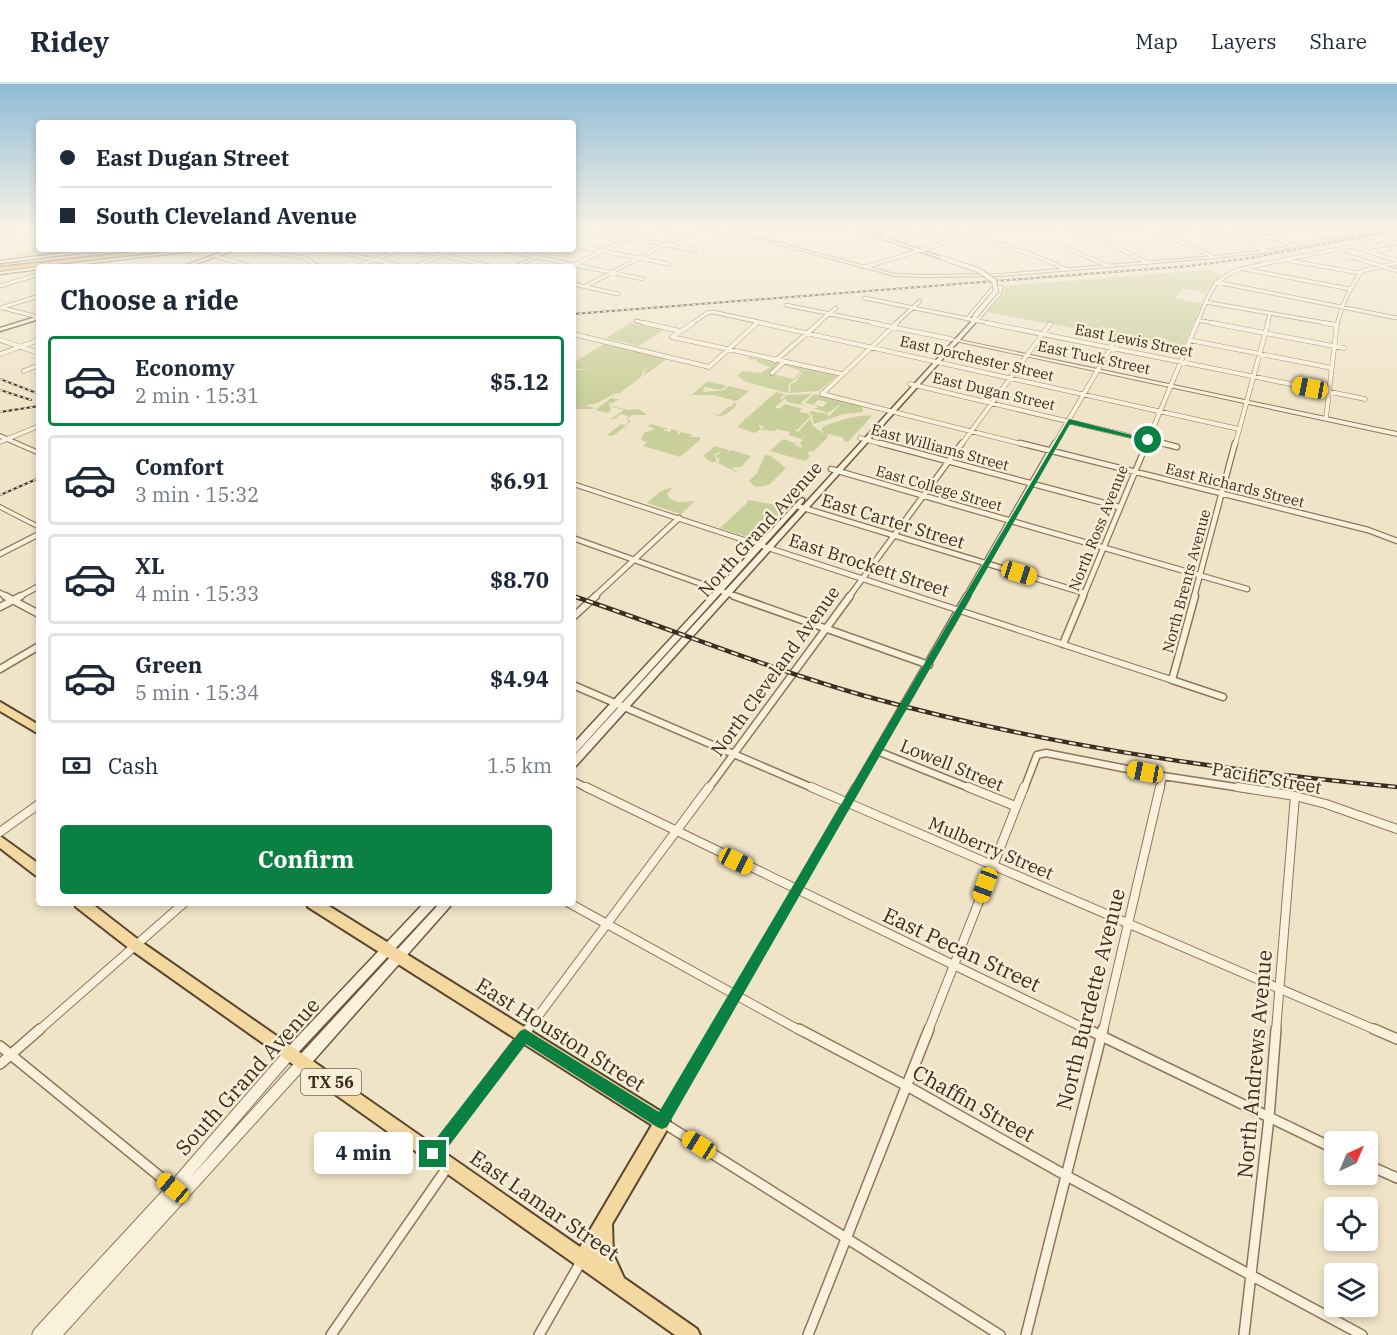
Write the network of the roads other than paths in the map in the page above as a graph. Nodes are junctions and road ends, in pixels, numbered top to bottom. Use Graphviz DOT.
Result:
graph roads {
  1 [pos="588,286"];
  2 [pos="994,286"];
  3 [pos="995,286"];
  4 [pos="997,286"];
  5 [pos="1214,286"];
  6 [pos="1238,286"];
  7 [pos="1336,286"];
  8 [pos="1351,286"];
  9 [pos="1350,289"];
  10 [pos="618,294"];
  11 [pos="36,297"];
  12 [pos="864,298"];
  13 [pos="920,301"];
  14 [pos="1205,302"];
  15 [pos="786,305"];
  16 [pos="1342,307"];
  17 [pos="1,308"];
  18 [pos="836,308"];
  19 [pos="912,308"];
  20 [pos="830,314"];
  21 [pos="1270,314"];
  22 [pos="36,317"];
  23 [pos="645,317"];
  24 [pos="36,318"];
  25 [pos="1397,318"];
  26 [pos="972,319"];
  27 [pos="1197,320"];
  28 [pos="758,322"];
  29 [pos="1050,324"];
  30 [pos="1336,325"];
  31 [pos="893,327"];
  32 [pos="0,330"];
  33 [pos="680,331"];
  34 [pos="808,333"];
  35 [pos="1264,333"];
  36 [pos="1042,334"];
  37 [pos="576,335"];
  38 [pos="1117,337"];
  39 [pos="0,340"];
  40 [pos="953,340"];
  41 [pos="1189,340"];
  42 [pos="36,341"];
  43 [pos="21,346"];
  44 [pos="1335,346"];
  45 [pos="871,347"];
  46 [pos="1111,348"];
  47 [pos="1344,348"];
  48 [pos="729,351"];
  49 [pos="36,352"];
  50 [pos="1258,353"];
  51 [pos="0,354"];
  52 [pos="1026,355"];
  53 [pos="776,361"];
  54 [pos="934,361"];
  55 [pos="1180,362"];
  56 [pos="783,363"];
  57 [pos="36,366"];
  58 [pos="1332,368"];
  59 [pos="1098,370"];
  60 [pos="24,371"];
  61 [pos="772,373"];
  62 [pos="842,374"];
  63 [pos="1253,376"];
  64 [pos="1009,378"];
  65 [pos="912,384"];
  66 [pos="1170,386"];
  67 [pos="1329,392"];
  68 [pos="1084,395"];
  69 [pos="1365,399"];
  70 [pos="1246,402"];
  71 [pos="991,403"];
  72 [pos="888,410"];
  73 [pos="1160,411"];
  74 [pos="1326,418"];
  75 [pos="1069,421"];
  76 [pos="36,427"];
  77 [pos="1239,429"];
  78 [pos="971,431"];
  79 [pos="1397,434"];
  80 [pos="0,436"];
  81 [pos="7,439"];
  82 [pos="863,439"];
  83 [pos="1148,440"];
  84 [pos="0,442"];
  85 [pos="1177,447"];
  86 [pos="1051,451"];
  87 [pos="36,452"];
  88 [pos="948,461"];
  89 [pos="834,470"];
  90 [pos="1134,471"];
  91 [pos="1033,484"];
  92 [pos="576,485"];
  93 [pos="1222,493"];
  94 [pos="922,496"];
  95 [pos="0,507"];
  96 [pos="801,507"];
  97 [pos="1119,507"];
  98 [pos="679,518"];
  99 [pos="1012,521"];
  100 [pos="36,525"];
  101 [pos="893,535"];
  102 [pos="36,536"];
  103 [pos="576,539"];
  104 [pos="1397,541"];
  105 [pos="764,546"];
  106 [pos="1103,548"];
  107 [pos="0,554"];
  108 [pos="636,560"];
  109 [pos="988,564"];
  110 [pos="1200,575"];
  111 [pos="862,579"];
  112 [pos="36,588"];
  113 [pos="1247,588"];
  114 [pos="724,592"];
  115 [pos="0,593"];
  116 [pos="1084,593"];
  117 [pos="13,600"];
  118 [pos="0,607"];
  119 [pos="960,610"];
  120 [pos="36,612"];
  121 [pos="576,614"];
  122 [pos="825,628"];
  123 [pos="1063,644"];
  124 [pos="36,648"];
  125 [pos="929,665"];
  126 [pos="0,669"];
  127 [pos="1172,680"];
  128 [pos="576,686"];
  129 [pos="1224,698"];
  130 [pos="616,704"];
  131 [pos="0,706"];
  132 [pos="624,707"];
  133 [pos="36,728"];
  134 [pos="576,747"];
  135 [pos="877,751"];
  136 [pos="733,754"];
  137 [pos="576,760"];
  138 [pos="1163,776"];
  139 [pos="576,783"];
  140 [pos="1295,796"];
  141 [pos="846,804"];
  142 [pos="36,806"];
  143 [pos="1016,806"];
  144 [pos="1397,829"];
  145 [pos="0,832"];
  146 [pos="676,832"];
  147 [pos="0,841"];
  148 [pos="993,865"];
  149 [pos="36,869"];
  150 [pos="796,890"];
  151 [pos="85,906"];
  152 [pos="180,906"];
  153 [pos="318,906"];
  154 [pos="429,906"];
  155 [pos="444,906"];
  156 [pos="575,906"];
  157 [pos="1127,922"];
  158 [pos="608,924"];
  159 [pos="135,945"];
  160 [pos="393,954"];
  161 [pos="954,965"];
  162 [pos="1278,987"];
  163 [pos="735,996"];
  164 [pos="525,1035"];
  165 [pos="1102,1035"];
  166 [pos="1397,1038"];
  167 [pos="0,1046"];
  168 [pos="10,1055"];
  169 [pos="296,1058"];
  170 [pos="0,1064"];
  171 [pos="266,1081"];
  172 [pos="908,1086"];
  173 [pos="278,1090"];
  174 [pos="1269,1118"];
  175 [pos="662,1122"];
  176 [pos="1324,1144"];
  177 [pos="433,1154"];
  178 [pos="449,1165"];
  179 [pos="1378,1169"];
  180 [pos="1065,1175"];
  181 [pos="1397,1178"];
  182 [pos="178,1192"];
  183 [pos="606,1218"];
  184 [pos="846,1239"];
  185 [pos="582,1260"];
  186 [pos="1251,1275"];
  187 [pos="624,1288"];
  188 [pos="39,1335"];
  189 [pos="54,1335"];
  190 [pos="331,1335"];
  191 [pos="539,1335"];
  192 [pos="691,1335"];
  193 [pos="808,1335"];
  194 [pos="1000,1335"];
  195 [pos="1026,1335"];
  196 [pos="1244,1335"];
  197 [pos="1362,1335"];
  1 -- 10 [label="street"];
  2 -- 26 [label="street"];
  3 -- 26 [label="main road, North Grand Avenue, bridge"];
  4 -- 26 [label="street"];
  5 -- 14 [label="street, North Ross Avenue"];
  6 -- 16 [label="street"];
  7 -- 9 [label="street"];
  8 -- 9 [label="street"];
  9 -- 16 [label="street"];
  11 -- 17 [label="street"];
  12 -- 19 [label="street, East Lewis Street"];
  13 -- 19 [label="street"];
  14 -- 21 [label="street"];
  14 -- 27 [label="street, North Ross Avenue"];
  15 -- 20 [label="street, East Tuck Street"];
  16 -- 25 [label="street"];
  16 -- 30 [label="street"];
  17 -- 22 [label="street"];
  18 -- 20 [label="street"];
  19 -- 26 [label="street, East Lewis Street"];
  19 -- 31 [label="street"];
  20 -- 31 [label="street, East Tuck Street"];
  20 -- 34 [label="street"];
  21 -- 30 [label="street"];
  21 -- 35 [label="street, North Brents Avenue"];
  23 -- 33 [label="street"];
  24 -- 32 [label="main road"];
  26 -- 36 [label="street, East Lewis Street"];
  26 -- 40 [label="main road, North Grand Avenue"];
  27 -- 35 [label="street"];
  27 -- 41 [label="street, North Ross Avenue"];
  28 -- 33 [label="street, East Dorchester Street"];
  28 -- 34 [label="street, East Dorchester Street"];
  28 -- 48 [label="street"];
  29 -- 36 [label="street, North Cleveland Avenue"];
  30 -- 44 [label="street"];
  31 -- 40 [label="street, East Tuck Street"];
  31 -- 45 [label="street"];
  33 -- 48 [label="street"];
  34 -- 45 [label="street, East Dorchester Street"];
  34 -- 53 [label="street"];
  35 -- 44 [label="street"];
  35 -- 50 [label="street, North Brents Avenue"];
  36 -- 46 [label="street, East Lewis Street"];
  36 -- 52 [label="street, North Cleveland Avenue"];
  37 -- 48 [label="street"];
  38 -- 46 [label="street"];
  39 -- 43 [label="street"];
  40 -- 52 [label="street, East Tuck Street"];
  40 -- 54 [label="main road, North Grand Avenue"];
  41 -- 50 [label="street"];
  41 -- 55 [label="street, North Ross Avenue"];
  42 -- 43 [label="street"];
  43 -- 49 [label="street"];
  43 -- 51 [label="street"];
  44 -- 47 [label="street"];
  44 -- 58 [label="street"];
  45 -- 54 [label="street, East Dorchester Street"];
  45 -- 62 [label="street"];
  46 -- 55 [label="street, East Lewis Street"];
  46 -- 59 [label="street"];
  48 -- 53 [label="street"];
  50 -- 58 [label="street"];
  50 -- 63 [label="street, North Brents Avenue"];
  52 -- 59 [label="street, East Tuck Street"];
  52 -- 64 [label="street, North Cleveland Avenue"];
  53 -- 56 [label="street"];
  54 -- 64 [label="street, East Dorchester Street"];
  54 -- 65 [label="main road, North Grand Avenue"];
  55 -- 63 [label="street, East Lewis Street"];
  55 -- 66 [label="street, North Ross Avenue"];
  56 -- 61 [label="street"];
  56 -- 62 [label="street"];
  57 -- 60 [label="street"];
  58 -- 67 [label="street"];
  59 -- 66 [label="street, East Tuck Street"];
  59 -- 68 [label="street"];
  62 -- 72 [label="street, East Richards Street"];
  63 -- 67 [label="street, East Lewis Street"];
  63 -- 70 [label="street, North Brents Avenue"];
  64 -- 68 [label="street, East Dorchester Street"];
  64 -- 71 [label="street, North Cleveland Avenue"];
  65 -- 71 [label="street, East Dugan Street"];
  65 -- 72 [label="main road, North Grand Avenue"];
  66 -- 70 [label="street, East Tuck Street"];
  66 -- 73 [label="street, North Ross Avenue"];
  67 -- 69 [label="street, East Lewis Street"];
  67 -- 74 [label="street"];
  68 -- 73 [label="street, East Dorchester Street"];
  68 -- 75 [label="street"];
  70 -- 74 [label="street, East Tuck Street"];
  70 -- 77 [label="street, North Brents Avenue"];
  71 -- 75 [label="street, East Dugan Street"];
  71 -- 78 [label="street, North Cleveland Avenue"];
  72 -- 78 [label="street, East Richards Street"];
  72 -- 82 [label="main road, North Grand Avenue"];
  73 -- 77 [label="street, East Dorchester Street"];
  73 -- 83 [label="street, North Ross Avenue"];
  74 -- 79 [label="street, East Tuck Street"];
  75 -- 83 [label="street, East Dugan Street"];
  75 -- 86 [label="street"];
  76 -- 81 [label="street"];
  77 -- 93 [label="street, North Brents Avenue"];
  78 -- 86 [label="street, East Richards Street"];
  78 -- 88 [label="street, North Cleveland Avenue"];
  80 -- 81 [label="street"];
  81 -- 84 [label="street"];
  81 -- 87 [label="street"];
  82 -- 88 [label="street, East Williams Street"];
  82 -- 89 [label="main road, North Grand Avenue"];
  83 -- 85 [label="street, East Dugan Street"];
  83 -- 90 [label="street, North Ross Avenue"];
  86 -- 90 [label="street, East Richards Street"];
  86 -- 91 [label="street"];
  88 -- 91 [label="street, East Williams Street"];
  88 -- 94 [label="street, North Cleveland Avenue"];
  89 -- 94 [label="street, East College Street"];
  89 -- 96 [label="main road, North Grand Avenue"];
  90 -- 93 [label="street, East Richards Street"];
  90 -- 97 [label="street, North Ross Avenue"];
  91 -- 97 [label="street, East Williams Street"];
  91 -- 99 [label="street"];
  92 -- 98 [label="street, East Brockett Street"];
  93 -- 104 [label="street, East Richards Street"];
  93 -- 110 [label="street, North Brents Avenue"];
  94 -- 99 [label="street, East College Street"];
  94 -- 101 [label="street, North Cleveland Avenue"];
  95 -- 100 [label="street"];
  96 -- 101 [label="street, East Carter Street"];
  96 -- 105 [label="main road, North Grand Avenue"];
  97 -- 106 [label="street, North Ross Avenue"];
  98 -- 105 [label="street, East Brockett Street"];
  98 -- 108 [label="street"];
  99 -- 106 [label="street, East College Street"];
  99 -- 109 [label="street"];
  101 -- 109 [label="street, East Carter Street"];
  101 -- 111 [label="street, North Cleveland Avenue"];
  102 -- 107 [label="street"];
  103 -- 108 [label="street"];
  105 -- 111 [label="street, East Brockett Street"];
  105 -- 114 [label="main road, North Grand Avenue"];
  106 -- 110 [label="street, East College Street"];
  106 -- 116 [label="street, North Ross Avenue"];
  108 -- 114 [label="street"];
  108 -- 121 [label="street"];
  109 -- 116 [label="street, East Carter Street"];
  109 -- 119 [label="street"];
  110 -- 113 [label="street, East College Street"];
  110 -- 127 [label="street, North Brents Avenue"];
  111 -- 119 [label="street, East Brockett Street"];
  111 -- 122 [label="street, North Cleveland Avenue"];
  112 -- 117 [label="street"];
  114 -- 122 [label="street"];
  114 -- 130 [label="main road, North Grand Avenue"];
  114 -- 132 [label="main road, North Grand Avenue"];
  115 -- 117 [label="street"];
  116 -- 123 [label="street, North Ross Avenue"];
  117 -- 118 [label="street"];
  117 -- 120 [label="street"];
  119 -- 123 [label="street, East Brockett Street"];
  119 -- 125 [label="street"];
  122 -- 125 [label="street"];
  122 -- 136 [label="street, North Cleveland Avenue"];
  123 -- 127 [label="street, East Brockett Street"];
  124 -- 126 [label="street"];
  125 -- 135 [label="street"];
  127 -- 129 [label="street, East Brockett Street"];
  128 -- 130 [label="street, Mulberry Street"];
  130 -- 132 [label="street, Mulberry Street"];
  130 -- 134 [label="main road, North Grand Avenue"];
  131 -- 133 [label="main road"];
  132 -- 136 [label="street, Mulberry Street"];
  132 -- 137 [label="main road, North Grand Avenue"];
  135 -- 141 [label="street"];
  135 -- 143 [label="street, Lowell Street"];
  136 -- 141 [label="street, Mulberry Street"];
  136 -- 146 [label="street, North Cleveland Avenue"];
  138 -- 140 [label="street, Pacific Street"];
  138 -- 143 [label="street, Pacific Street"];
  138 -- 157 [label="street, North Burdette Avenue"];
  139 -- 146 [label="street, East Pecan Street"];
  140 -- 144 [label="street, Pacific Street"];
  140 -- 162 [label="street, North Andrews Avenue"];
  141 -- 148 [label="street, Mulberry Street"];
  141 -- 150 [label="street"];
  142 -- 145 [label="street"];
  143 -- 148 [label="street"];
  146 -- 150 [label="street, East Pecan Street"];
  146 -- 158 [label="street, North Cleveland Avenue"];
  147 -- 149 [label="main road"];
  148 -- 157 [label="street, Mulberry Street"];
  148 -- 161 [label="street"];
  150 -- 161 [label="street, East Pecan Street"];
  150 -- 163 [label="street"];
  151 -- 159 [label="main road, East Lamar Street / TX 56"];
  152 -- 159 [label="street"];
  153 -- 160 [label="main road, East Houston Street"];
  154 -- 160 [label="main road"];
  155 -- 160 [label="main road"];
  156 -- 158 [label="street, Chaffin Street"];
  157 -- 162 [label="street, Mulberry Street"];
  157 -- 165 [label="street, North Burdette Avenue"];
  158 -- 163 [label="street, Chaffin Street"];
  158 -- 164 [label="street, North Cleveland Avenue"];
  159 -- 168 [label="street"];
  159 -- 169 [label="main road, East Lamar Street / TX 56"];
  160 -- 164 [label="main road, East Houston Street"];
  160 -- 169 [label="main road, South Grand Avenue"];
  161 -- 165 [label="street, East Pecan Street"];
  161 -- 172 [label="street"];
  162 -- 166 [label="street, Mulberry Street"];
  162 -- 174 [label="street, North Andrews Avenue"];
  163 -- 172 [label="street, Chaffin Street"];
  163 -- 175 [label="street"];
  164 -- 175 [label="main road, East Houston Street"];
  164 -- 177 [label="street, North Cleveland Avenue"];
  165 -- 174 [label="street, East Pecan Street"];
  165 -- 180 [label="street, North Burdette Avenue"];
  167 -- 168 [label="street"];
  168 -- 170 [label="street"];
  168 -- 182 [label="street"];
  169 -- 171 [label="street, South Grand Avenue"];
  169 -- 173 [label="street, South Grand Avenue"];
  169 -- 177 [label="main road, East Lamar Street / TX 56"];
  171 -- 173 [label="street"];
  171 -- 182 [label="street, South Grand Avenue"];
  172 -- 180 [label="street, Chaffin Street"];
  172 -- 184 [label="street"];
  173 -- 182 [label="street, South Grand Avenue"];
  174 -- 176 [label="street, East Pecan Street"];
  174 -- 186 [label="street, North Andrews Avenue"];
  175 -- 183 [label="main road"];
  175 -- 184 [label="street, East Houston Street"];
  177 -- 178 [label="main road, East Lamar Street / TX 56"];
  178 -- 185 [label="main road, East Lamar Street / TX 56"];
  178 -- 190 [label="street"];
  179 -- 181 [label="street"];
  180 -- 186 [label="street, Chaffin Street"];
  180 -- 195 [label="street, North Burdette Avenue"];
  182 -- 188 [label="street, South Grand Avenue"];
  182 -- 189 [label="street, South Grand Avenue"];
  183 -- 185 [label="main road"];
  183 -- 187 [label="main road"];
  184 -- 193 [label="street"];
  184 -- 194 [label="street, East Houston Street"];
  185 -- 187 [label="main road, East Lamar Street / TX 56"];
  185 -- 191 [label="street"];
  186 -- 196 [label="street, North Andrews Avenue"];
  186 -- 197 [label="street, Chaffin Street"];
  187 -- 192 [label="main road, East Lamar Street / TX 56"];
}
